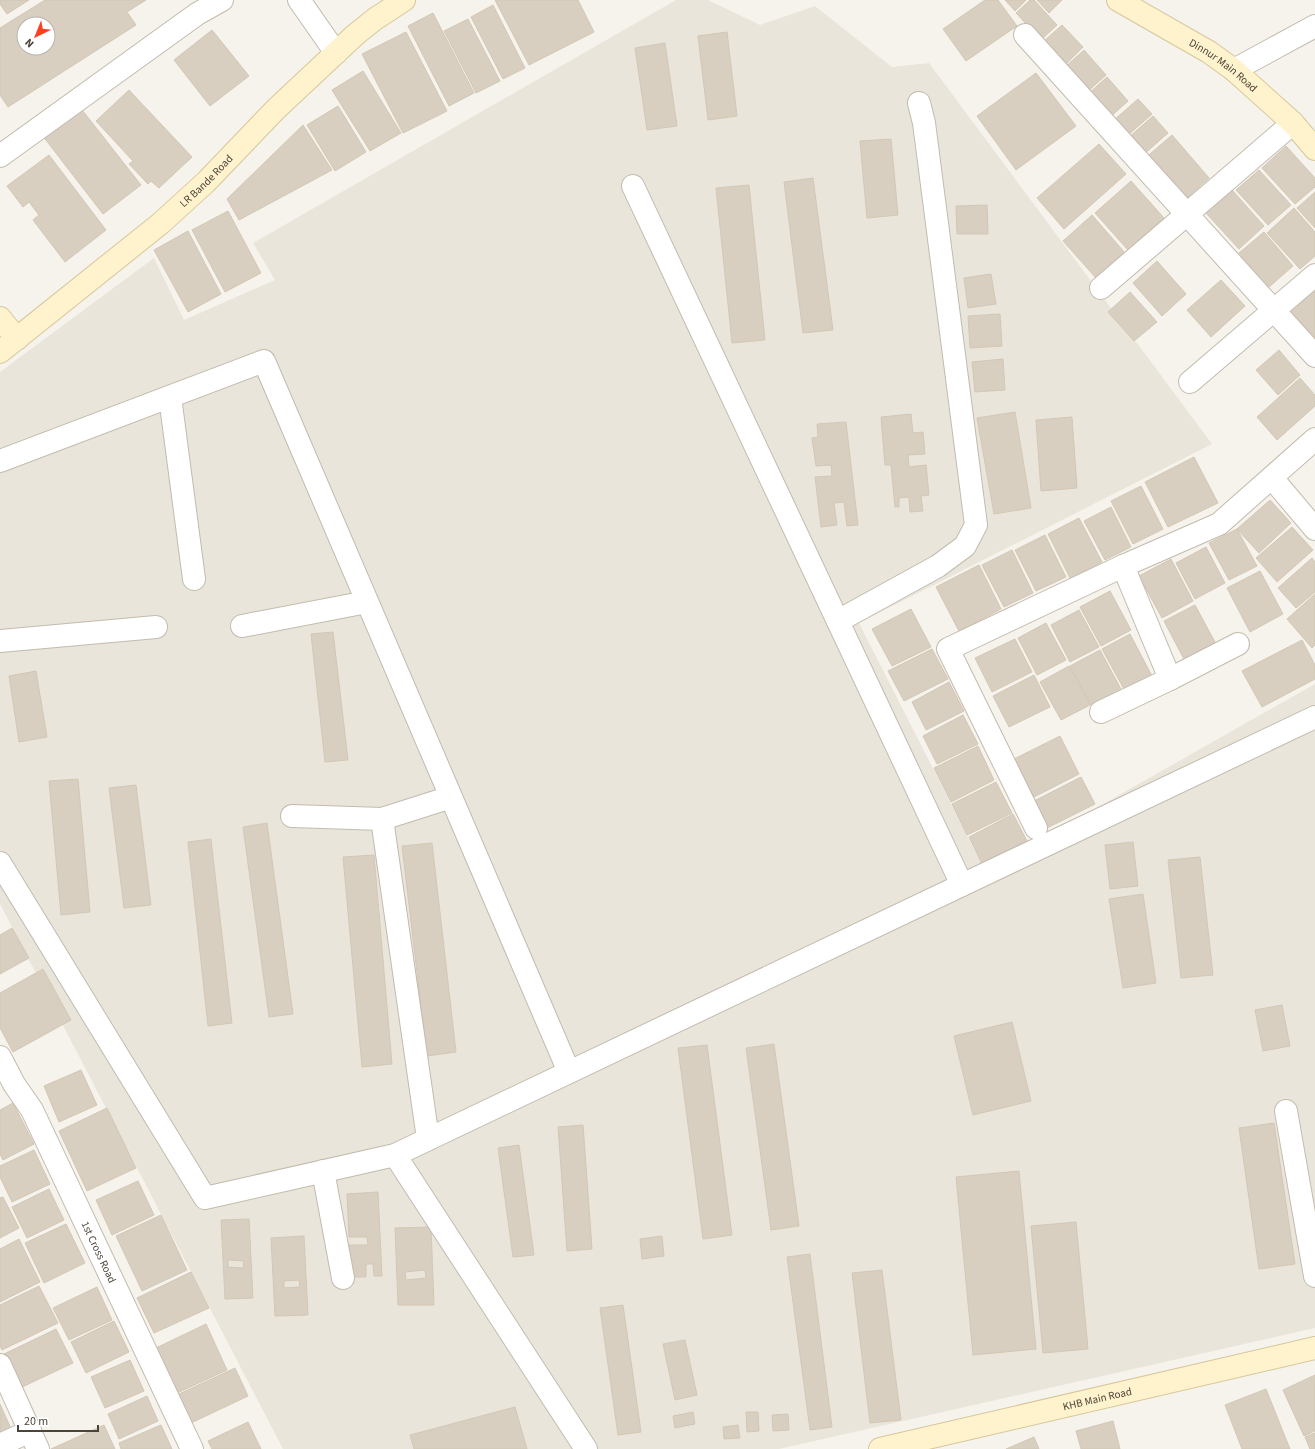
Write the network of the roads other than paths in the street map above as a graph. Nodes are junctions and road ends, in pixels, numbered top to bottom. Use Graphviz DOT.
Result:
graph roads {
  1 [pos="222,0"];
  2 [pos="298,0"];
  3 [pos="404,0"];
  4 [pos="1118,0"];
  5 [pos="192,7"];
  6 [pos="1315,26"];
  7 [pos="1025,35"];
  8 [pos="336,53"];
  9 [pos="1234,70"];
  10 [pos="919,103"];
  11 [pos="1293,123"];
  12 [pos="1315,149"];
  13 [pos="0,156"];
  14 [pos="633,186"];
  15 [pos="1187,214"];
  16 [pos="1315,275"];
  17 [pos="1101,288"];
  18 [pos="1274,310"];
  19 [pos="0,318"];
  20 [pos="8,346"];
  21 [pos="1315,356"];
  22 [pos="1190,382"];
  23 [pos="170,396"];
  24 [pos="1315,439"];
  25 [pos="0,461"];
  26 [pos="1272,478"];
  27 [pos="1315,529"];
  28 [pos="1123,566"];
  29 [pos="194,579"];
  30 [pos="367,602"];
  31 [pos="838,621"];
  32 [pos="242,626"];
  33 [pos="156,628"];
  34 [pos="0,641"];
  35 [pos="1238,644"];
  36 [pos="1170,679"];
  37 [pos="1101,712"];
  38 [pos="1315,717"];
  39 [pos="451,797"];
  40 [pos="292,816"];
  41 [pos="382,819"];
  42 [pos="1036,828"];
  43 [pos="0,863"];
  44 [pos="962,885"];
  45 [pos="0,1057"];
  46 [pos="569,1072"];
  47 [pos="7,1087"];
  48 [pos="1286,1111"];
  49 [pos="428,1139"];
  50 [pos="395,1155"];
  51 [pos="323,1171"];
  52 [pos="1315,1276"];
  53 [pos="343,1278"];
  54 [pos="1315,1348"];
  55 [pos="0,1365"];
  56 [pos="34,1440"];
  57 [pos="0,1445"];
  58 [pos="192,1449"];
  59 [pos="586,1449"];
  60 [pos="880,1449"];
  1 -- 5 [label="street"];
  2 -- 8 [label="street"];
  3 -- 8 [label="street, LR Bande Road"];
  4 -- 9 [label="street, Dinnur Main Road"];
  5 -- 13 [label="street"];
  6 -- 9 [label="street"];
  7 -- 15 [label="street"];
  8 -- 20 [label="street, LR Bande Road"];
  9 -- 11 [label="street, Dinnur Main Road"];
  10 -- 31 [label="street"];
  11 -- 12 [label="street, Dinnur Main Road"];
  11 -- 15 [label="street"];
  14 -- 31 [label="street"];
  15 -- 17 [label="street"];
  15 -- 18 [label="street"];
  16 -- 18 [label="street"];
  18 -- 21 [label="street"];
  18 -- 22 [label="street"];
  19 -- 20 [label="street"];
  23 -- 25 [label="street"];
  23 -- 29 [label="street"];
  23 -- 30 [label="street"];
  24 -- 26 [label="street"];
  26 -- 27 [label="street"];
  26 -- 28 [label="street"];
  28 -- 36 [label="street"];
  28 -- 42 [label="street"];
  30 -- 32 [label="street"];
  30 -- 39 [label="street"];
  31 -- 44 [label="street"];
  33 -- 34 [label="street"];
  35 -- 36 [label="street"];
  36 -- 37 [label="street"];
  38 -- 44 [label="street"];
  39 -- 41 [label="street"];
  39 -- 46 [label="street"];
  40 -- 41 [label="street"];
  41 -- 49 [label="street"];
  43 -- 51 [label="street"];
  44 -- 46 [label="street"];
  45 -- 47 [label="street, 1st Cross Road"];
  46 -- 49 [label="street"];
  47 -- 58 [label="street, 1st Cross Road"];
  48 -- 52 [label="street"];
  49 -- 50 [label="street"];
  50 -- 51 [label="street"];
  50 -- 59 [label="street"];
  51 -- 53 [label="street"];
  54 -- 60 [label="street, KHB Main Road"];
  55 -- 56 [label="street"];
  56 -- 57 [label="street"];
}
